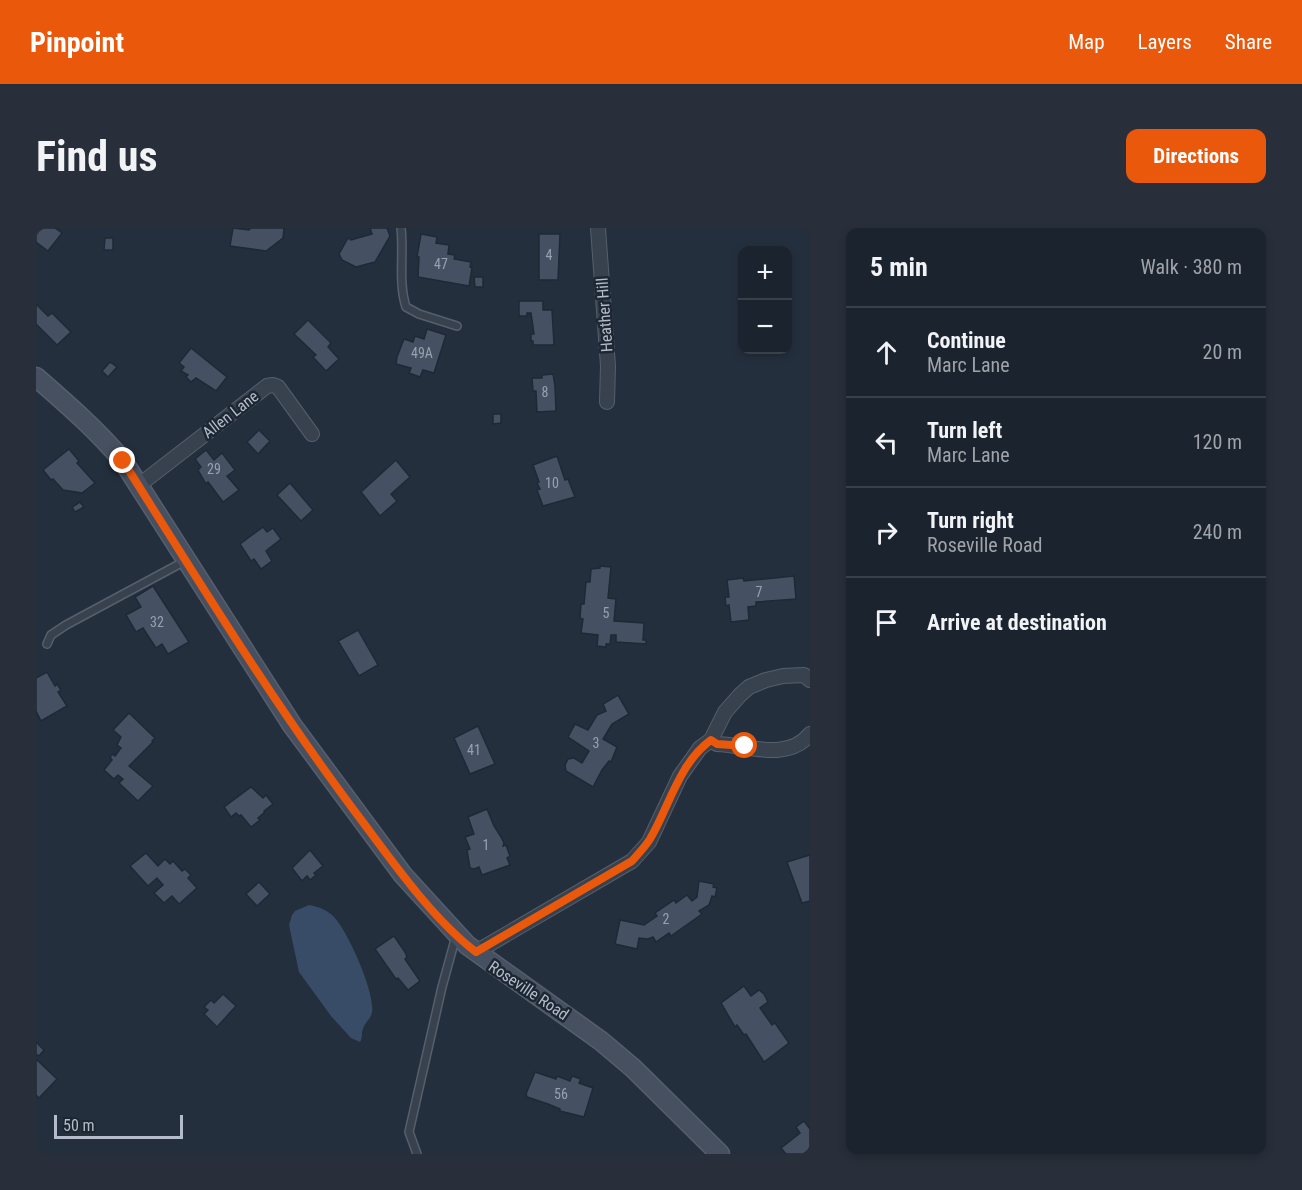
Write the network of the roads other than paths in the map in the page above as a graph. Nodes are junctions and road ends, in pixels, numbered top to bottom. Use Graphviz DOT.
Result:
graph roads {
  1 [pos="401,228"];
  2 [pos="597,228"];
  3 [pos="457,326"];
  4 [pos="36,377"];
  5 [pos="607,402"];
  6 [pos="312,434"];
  7 [pos="138,486"];
  8 [pos="185,561"];
  9 [pos="46,644"];
  10 [pos="810,680"];
  11 [pos="810,734"];
  12 [pos="711,740"];
  13 [pos="456,936"];
  14 [pos="476,952"];
  15 [pos="417,1154"];
  16 [pos="720,1154"];
  1 -- 3 [label="lane"];
  2 -- 5 [label="street, Heather Hill"];
  4 -- 7 [label="street, Roseville Road"];
  6 -- 7 [label="street, Allen Lane"];
  7 -- 8 [label="street, Roseville Road"];
  8 -- 9 [label="lane"];
  8 -- 13 [label="street, Roseville Road"];
  10 -- 12 [label="street"];
  11 -- 12 [label="street"];
  12 -- 14 [label="street"];
  13 -- 14 [label="street, Roseville Road"];
  13 -- 15 [label="lane"];
  14 -- 16 [label="street, Roseville Road"];
}
